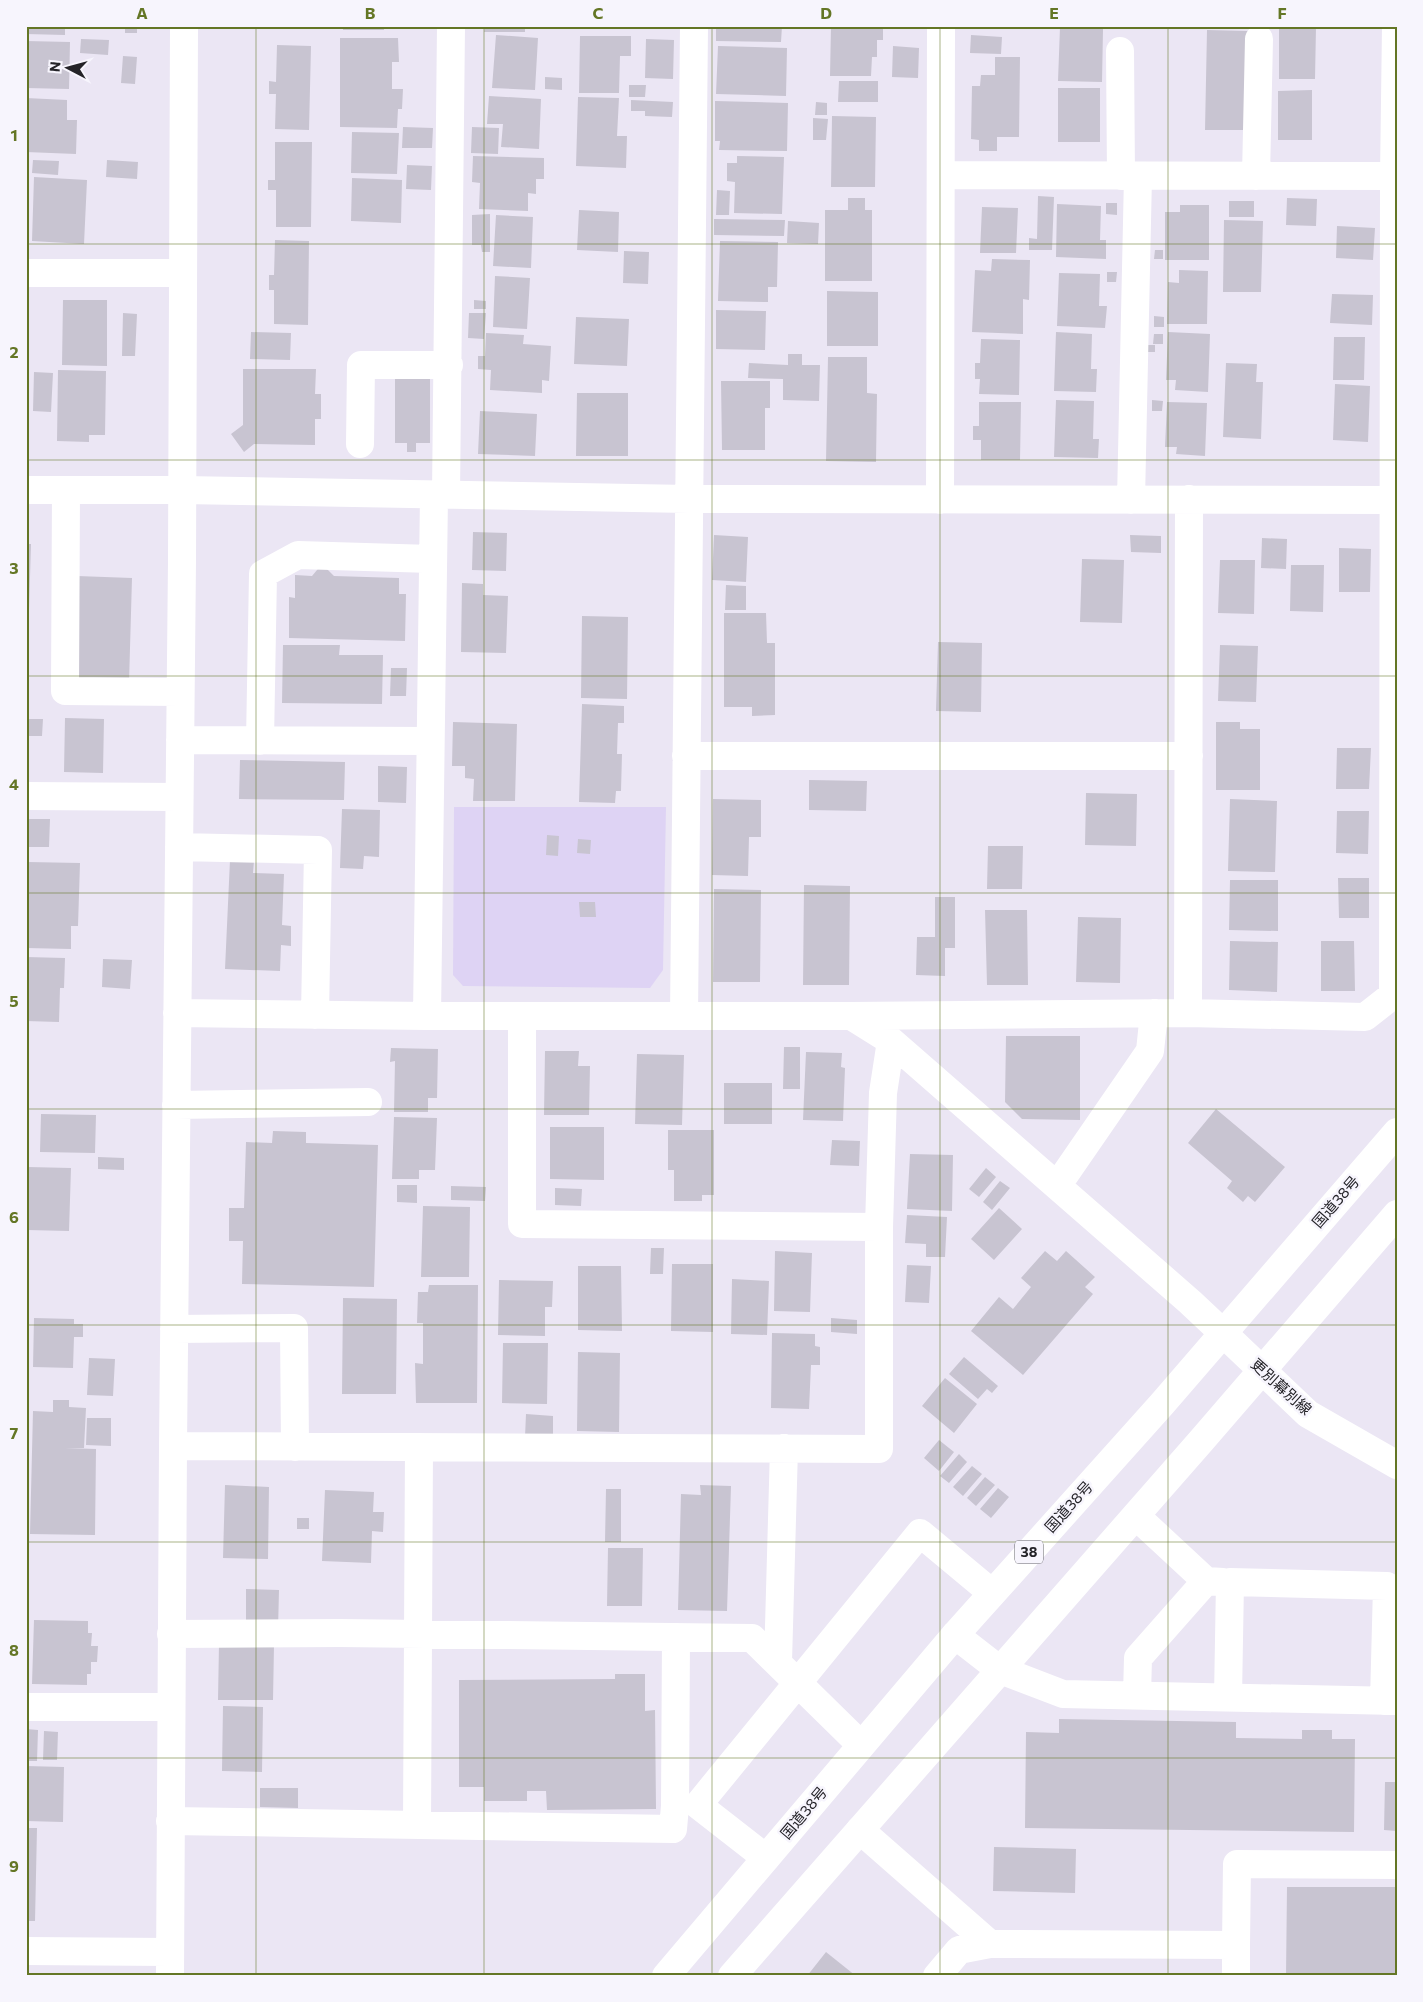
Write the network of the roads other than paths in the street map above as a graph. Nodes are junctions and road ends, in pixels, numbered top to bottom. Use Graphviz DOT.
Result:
graph roads {
  1 [pos="184,26"];
  2 [pos="451,26"];
  3 [pos="694,26"];
  4 [pos="941,26"];
  5 [pos="1396,26"];
  6 [pos="1259,39"];
  7 [pos="1120,51"];
  8 [pos="941,175"];
  9 [pos="1129,176"];
  10 [pos="1256,176"];
  11 [pos="1396,176"];
  12 [pos="26,273"];
  13 [pos="183,273"];
  14 [pos="449,365"];
  15 [pos="360,444"];
  16 [pos="26,490"];
  17 [pos="66,490"];
  18 [pos="182,490"];
  19 [pos="440,495"];
  20 [pos="689,499"];
  21 [pos="1189,499"];
  22 [pos="940,500"];
  23 [pos="1131,500"];
  24 [pos="1395,500"];
  25 [pos="432,559"];
  26 [pos="180,692"];
  27 [pos="180,740"];
  28 [pos="260,740"];
  29 [pos="430,741"];
  30 [pos="686,756"];
  31 [pos="1188,756"];
  32 [pos="26,796"];
  33 [pos="179,797"];
  34 [pos="1395,838"];
  35 [pos="179,847"];
  36 [pos="177,1013"];
  37 [pos="1154,1013"];
  38 [pos="1188,1013"];
  39 [pos="315,1015"];
  40 [pos="427,1016"];
  41 [pos="522,1016"];
  42 [pos="684,1016"];
  43 [pos="851,1016"];
  44 [pos="891,1042"];
  45 [pos="368,1102"];
  46 [pos="176,1105"];
  47 [pos="1397,1132"];
  48 [pos="1057,1186"];
  49 [pos="1397,1214"];
  50 [pos="879,1227"];
  51 [pos="174,1329"];
  52 [pos="1223,1333"];
  53 [pos="1262,1370"];
  54 [pos="173,1446"];
  55 [pos="295,1447"];
  56 [pos="419,1447"];
  57 [pos="784,1448"];
  58 [pos="1397,1464"];
  59 [pos="1136,1516"];
  60 [pos="1218,1582"];
  61 [pos="992,1593"];
  62 [pos="171,1634"];
  63 [pos="418,1634"];
  64 [pos="955,1635"];
  65 [pos="676,1637"];
  66 [pos="778,1662"];
  67 [pos="1000,1670"];
  68 [pos="798,1682"];
  69 [pos="1137,1695"];
  70 [pos="1228,1697"];
  71 [pos="1390,1701"];
  72 [pos="26,1707"];
  73 [pos="171,1707"];
  74 [pos="861,1745"];
  75 [pos="687,1806"];
  76 [pos="170,1821"];
  77 [pos="417,1825"];
  78 [pos="860,1830"];
  79 [pos="766,1858"];
  80 [pos="1397,1865"];
  81 [pos="990,1944"];
  82 [pos="1236,1945"];
  83 [pos="26,1951"];
  84 [pos="170,1964"];
  85 [pos="666,1976"];
  86 [pos="732,1976"];
  87 [pos="937,1976"];
  88 [pos="1236,1976"];
  1 -- 13 [label="main road"];
  2 -- 14 [label="main road"];
  3 -- 20 [label="main road"];
  4 -- 8 [label="main road"];
  5 -- 11 [label="main road"];
  6 -- 10 [label="main road"];
  7 -- 9 [label="main road"];
  8 -- 9 [label="main road"];
  8 -- 22 [label="main road"];
  9 -- 10 [label="main road"];
  9 -- 23 [label="main road"];
  10 -- 11 [label="main road"];
  11 -- 24 [label="main road"];
  12 -- 13 [label="main road"];
  13 -- 18 [label="main road"];
  14 -- 15 [label="main road"];
  14 -- 19 [label="main road"];
  16 -- 17 [label="main road"];
  17 -- 18 [label="main road"];
  17 -- 26 [label="main road"];
  18 -- 19 [label="main road"];
  18 -- 26 [label="main road"];
  19 -- 20 [label="main road"];
  19 -- 25 [label="main road"];
  20 -- 22 [label="main road"];
  20 -- 30 [label="main road"];
  21 -- 23 [label="main road"];
  21 -- 24 [label="main road"];
  21 -- 31 [label="main road"];
  22 -- 23 [label="main road"];
  24 -- 34 [label="main road"];
  25 -- 28 [label="main road"];
  25 -- 29 [label="main road"];
  26 -- 27 [label="main road"];
  27 -- 28 [label="main road"];
  27 -- 33 [label="main road"];
  28 -- 29 [label="main road"];
  29 -- 40 [label="main road"];
  30 -- 31 [label="main road"];
  30 -- 42 [label="main road"];
  31 -- 38 [label="main road"];
  32 -- 33 [label="main road"];
  33 -- 35 [label="main road"];
  34 -- 38 [label="main road"];
  35 -- 36 [label="main road"];
  35 -- 39 [label="main road"];
  36 -- 39 [label="main road"];
  36 -- 46 [label="main road"];
  37 -- 38 [label="main road"];
  37 -- 43 [label="main road"];
  37 -- 48 [label="main road"];
  39 -- 40 [label="main road"];
  40 -- 41 [label="main road"];
  41 -- 42 [label="main road"];
  41 -- 50 [label="main road"];
  42 -- 43 [label="main road"];
  43 -- 44 [label="main road, 更別幕別線"];
  44 -- 48 [label="main road, 更別幕別線"];
  44 -- 50 [label="main road"];
  45 -- 46 [label="main road"];
  46 -- 51 [label="main road"];
  47 -- 52 [label="main road, 国道38号 / 38"];
  48 -- 52 [label="main road, 更別幕別線"];
  49 -- 53 [label="main road"];
  50 -- 57 [label="main road"];
  51 -- 54 [label="main road"];
  51 -- 55 [label="main road"];
  52 -- 53 [label="main road, 更別幕別線"];
  52 -- 61 [label="main road, 国道38号 / 38"];
  53 -- 58 [label="main road, 更別幕別線"];
  53 -- 59 [label="main road"];
  54 -- 55 [label="main road"];
  54 -- 62 [label="main road"];
  55 -- 56 [label="main road"];
  56 -- 57 [label="main road"];
  56 -- 63 [label="main road"];
  57 -- 66 [label="main road"];
  59 -- 60 [label="main road"];
  59 -- 67 [label="main road"];
  60 -- 69 [label="main road"];
  60 -- 70 [label="main road"];
  60 -- 71 [label="main road"];
  61 -- 64 [label="main road, 国道38号 / 38"];
  61 -- 68 [label="main road"];
  62 -- 63 [label="main road"];
  62 -- 73 [label="main road"];
  63 -- 65 [label="main road"];
  63 -- 77 [label="main road"];
  64 -- 67 [label="main road"];
  64 -- 74 [label="main road, 国道38号 / 38"];
  65 -- 66 [label="main road"];
  65 -- 75 [label="main road"];
  66 -- 68 [label="main road"];
  67 -- 69 [label="main road"];
  67 -- 78 [label="main road"];
  68 -- 74 [label="main road"];
  68 -- 75 [label="main road"];
  69 -- 70 [label="main road"];
  70 -- 71 [label="main road"];
  72 -- 73 [label="main road"];
  73 -- 76 [label="main road"];
  74 -- 79 [label="main road, 国道38号 / 38"];
  75 -- 77 [label="main road"];
  75 -- 79 [label="main road"];
  76 -- 77 [label="main road"];
  76 -- 84 [label="main road"];
  78 -- 81 [label="main road"];
  78 -- 86 [label="main road"];
  79 -- 85 [label="main road, 国道38号 / 38"];
  80 -- 82 [label="main road"];
  81 -- 82 [label="main road"];
  81 -- 87 [label="main road"];
  82 -- 88 [label="main road"];
  83 -- 84 [label="main road"];
}
